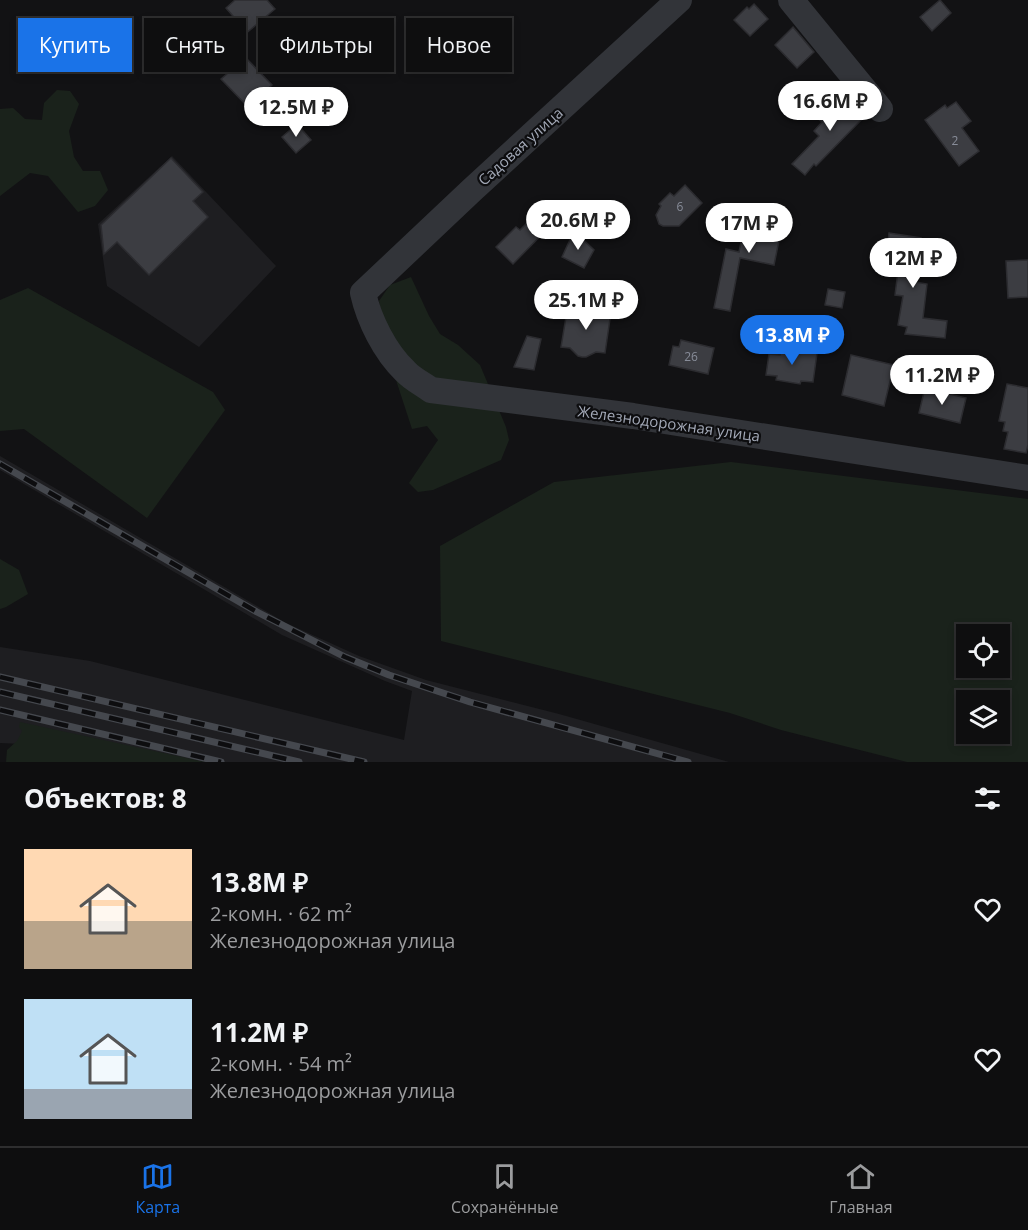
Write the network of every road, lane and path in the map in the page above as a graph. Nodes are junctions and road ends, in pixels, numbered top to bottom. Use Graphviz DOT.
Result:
graph roads {
  1 [pos="680,0"];
  2 [pos="791,0"];
  3 [pos="880,109"];
  4 [pos="363,293"];
  5 [pos="1028,478"];
  1 -- 4 [label="street, Садовая улица"];
  2 -- 3 [label="street"];
  4 -- 5 [label="street, Железнодорожная улица"];
}
